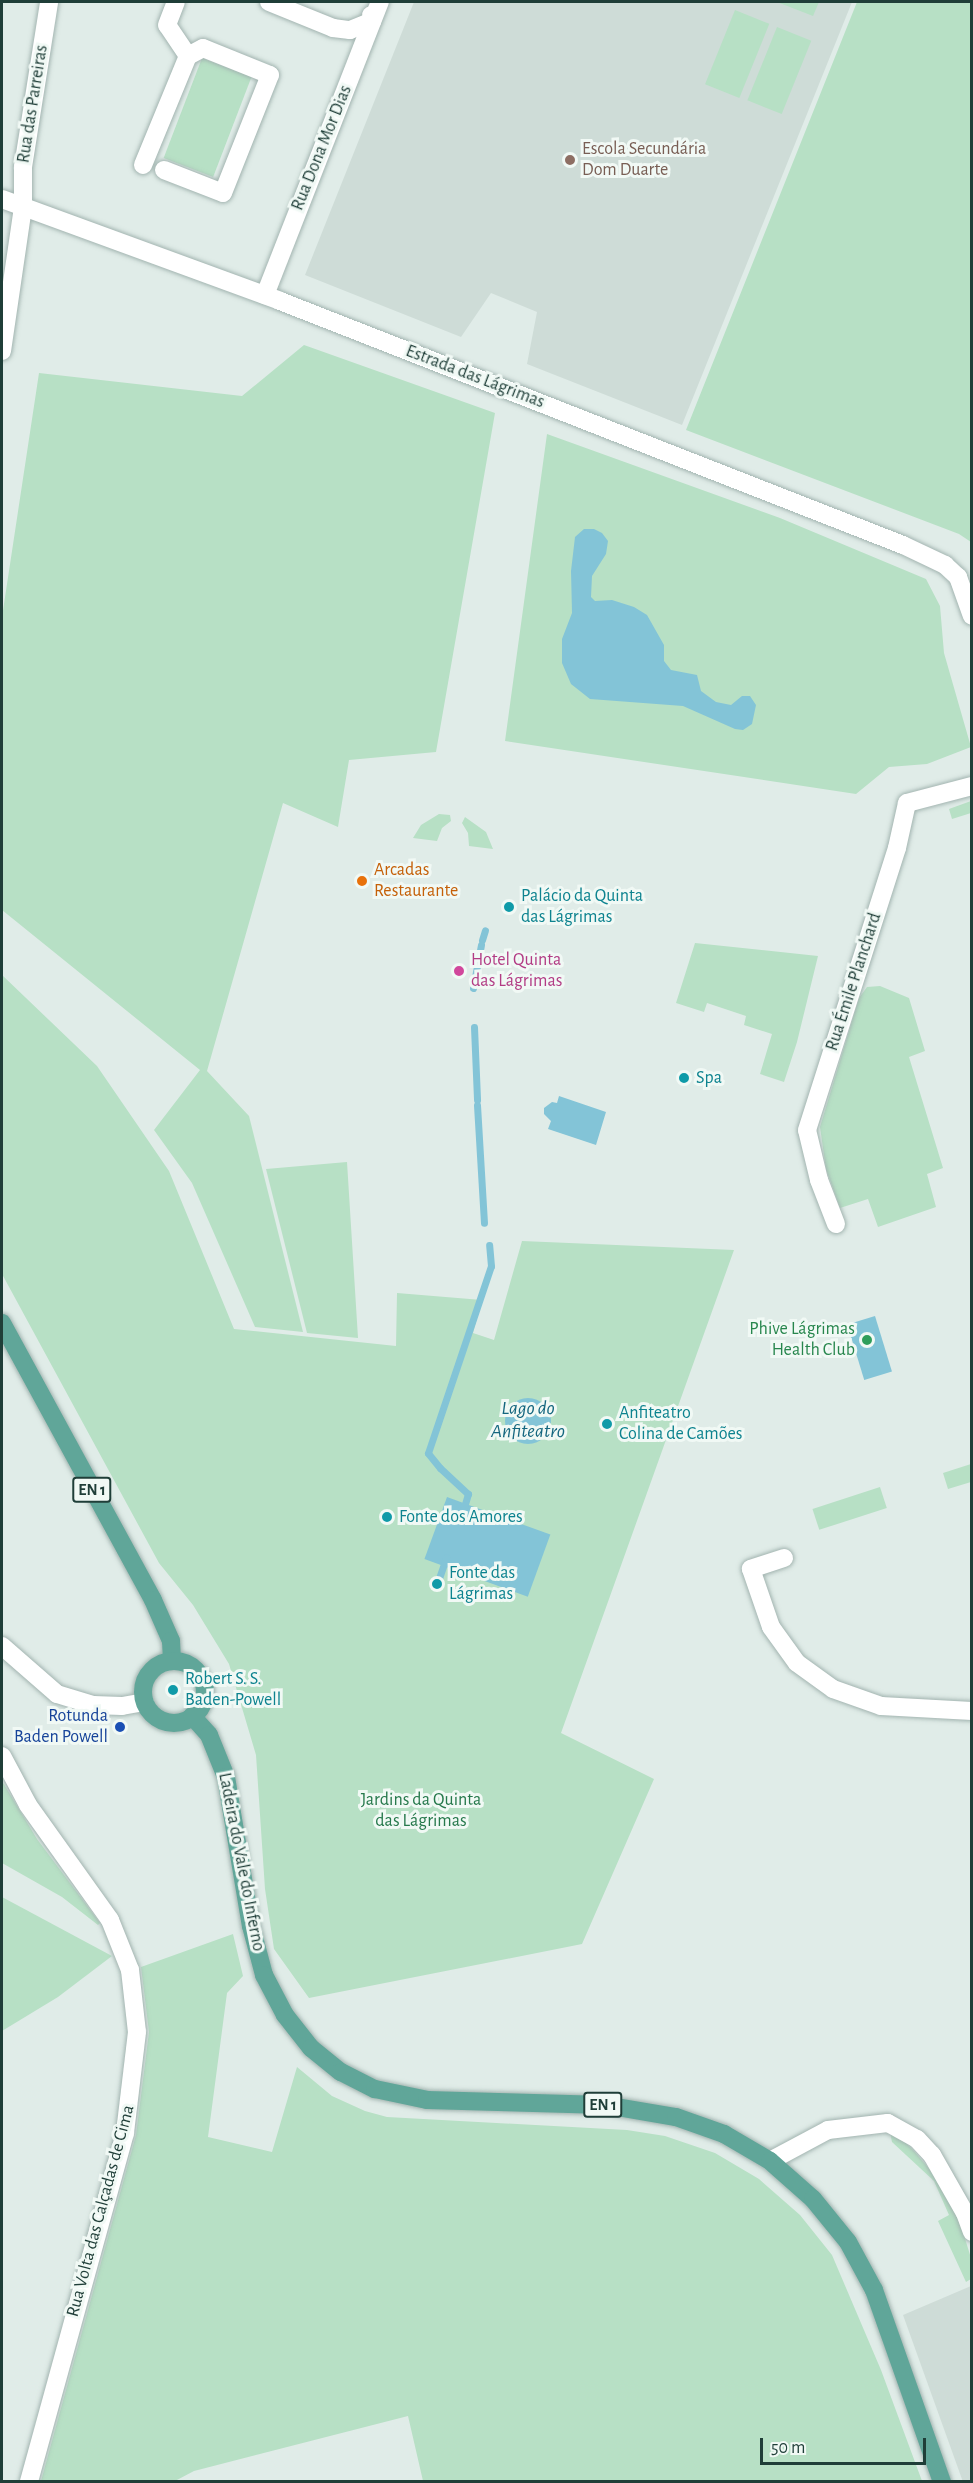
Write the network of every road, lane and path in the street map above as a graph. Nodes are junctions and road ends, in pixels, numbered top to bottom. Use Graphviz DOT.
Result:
graph roads {
  1 [pos="49,2"];
  2 [pos="176,2"];
  3 [pos="269,2"];
  4 [pos="369,2"];
  5 [pos="380,2"];
  6 [pos="372,21"];
  7 [pos="188,56"];
  8 [pos="143,165"];
  9 [pos="164,170"];
  10 [pos="2,199"];
  11 [pos="23,207"];
  12 [pos="265,295"];
  13 [pos="2,351"];
  14 [pos="972,616"];
  15 [pos="972,786"];
  16 [pos="836,1224"];
  17 [pos="2,1323"];
  18 [pos="784,1558"];
  19 [pos="2,1646"];
  20 [pos="172,1661"];
  21 [pos="145,1702"];
  22 [pos="972,1711"];
  23 [pos="192,1716"];
  24 [pos="2,1756"];
  25 [pos="770,2162"];
  26 [pos="972,2232"];
  27 [pos="29,2481"];
  28 [pos="942,2481"];
  1 -- 11 [label="street, Rua das Parreiras"];
  2 -- 7 [label="street"];
  3 -- 6 [label="street"];
  4 -- 6 [label="street"];
  5 -- 6 [label="street, Rua Dona Mor Dias"];
  6 -- 12 [label="street, Rua Dona Mor Dias"];
  7 -- 8 [label="street"];
  7 -- 9 [label="street"];
  10 -- 11 [label="street, Estrada das Lágrimas"];
  11 -- 12 [label="street, Estrada das Lágrimas"];
  11 -- 13 [label="street, Rua das Parreiras"];
  12 -- 14 [label="street, Estrada das Lágrimas"];
  15 -- 16 [label="street, Rua Émile Planchard"];
  17 -- 20 [label="main road, EN 1"];
  18 -- 22 [label="street"];
  19 -- 21 [label="street"];
  20 -- 21 [label="main road"];
  20 -- 23 [label="main road"];
  21 -- 23 [label="main road"];
  23 -- 25 [label="main road, Ladeira do Vale do Inferno / EN 1"];
  24 -- 27 [label="street, Rua Volta das Calçadas de Cima"];
  25 -- 26 [label="street"];
  25 -- 28 [label="main road, Ladeira do Vale do Inferno / EN 1"];
}
